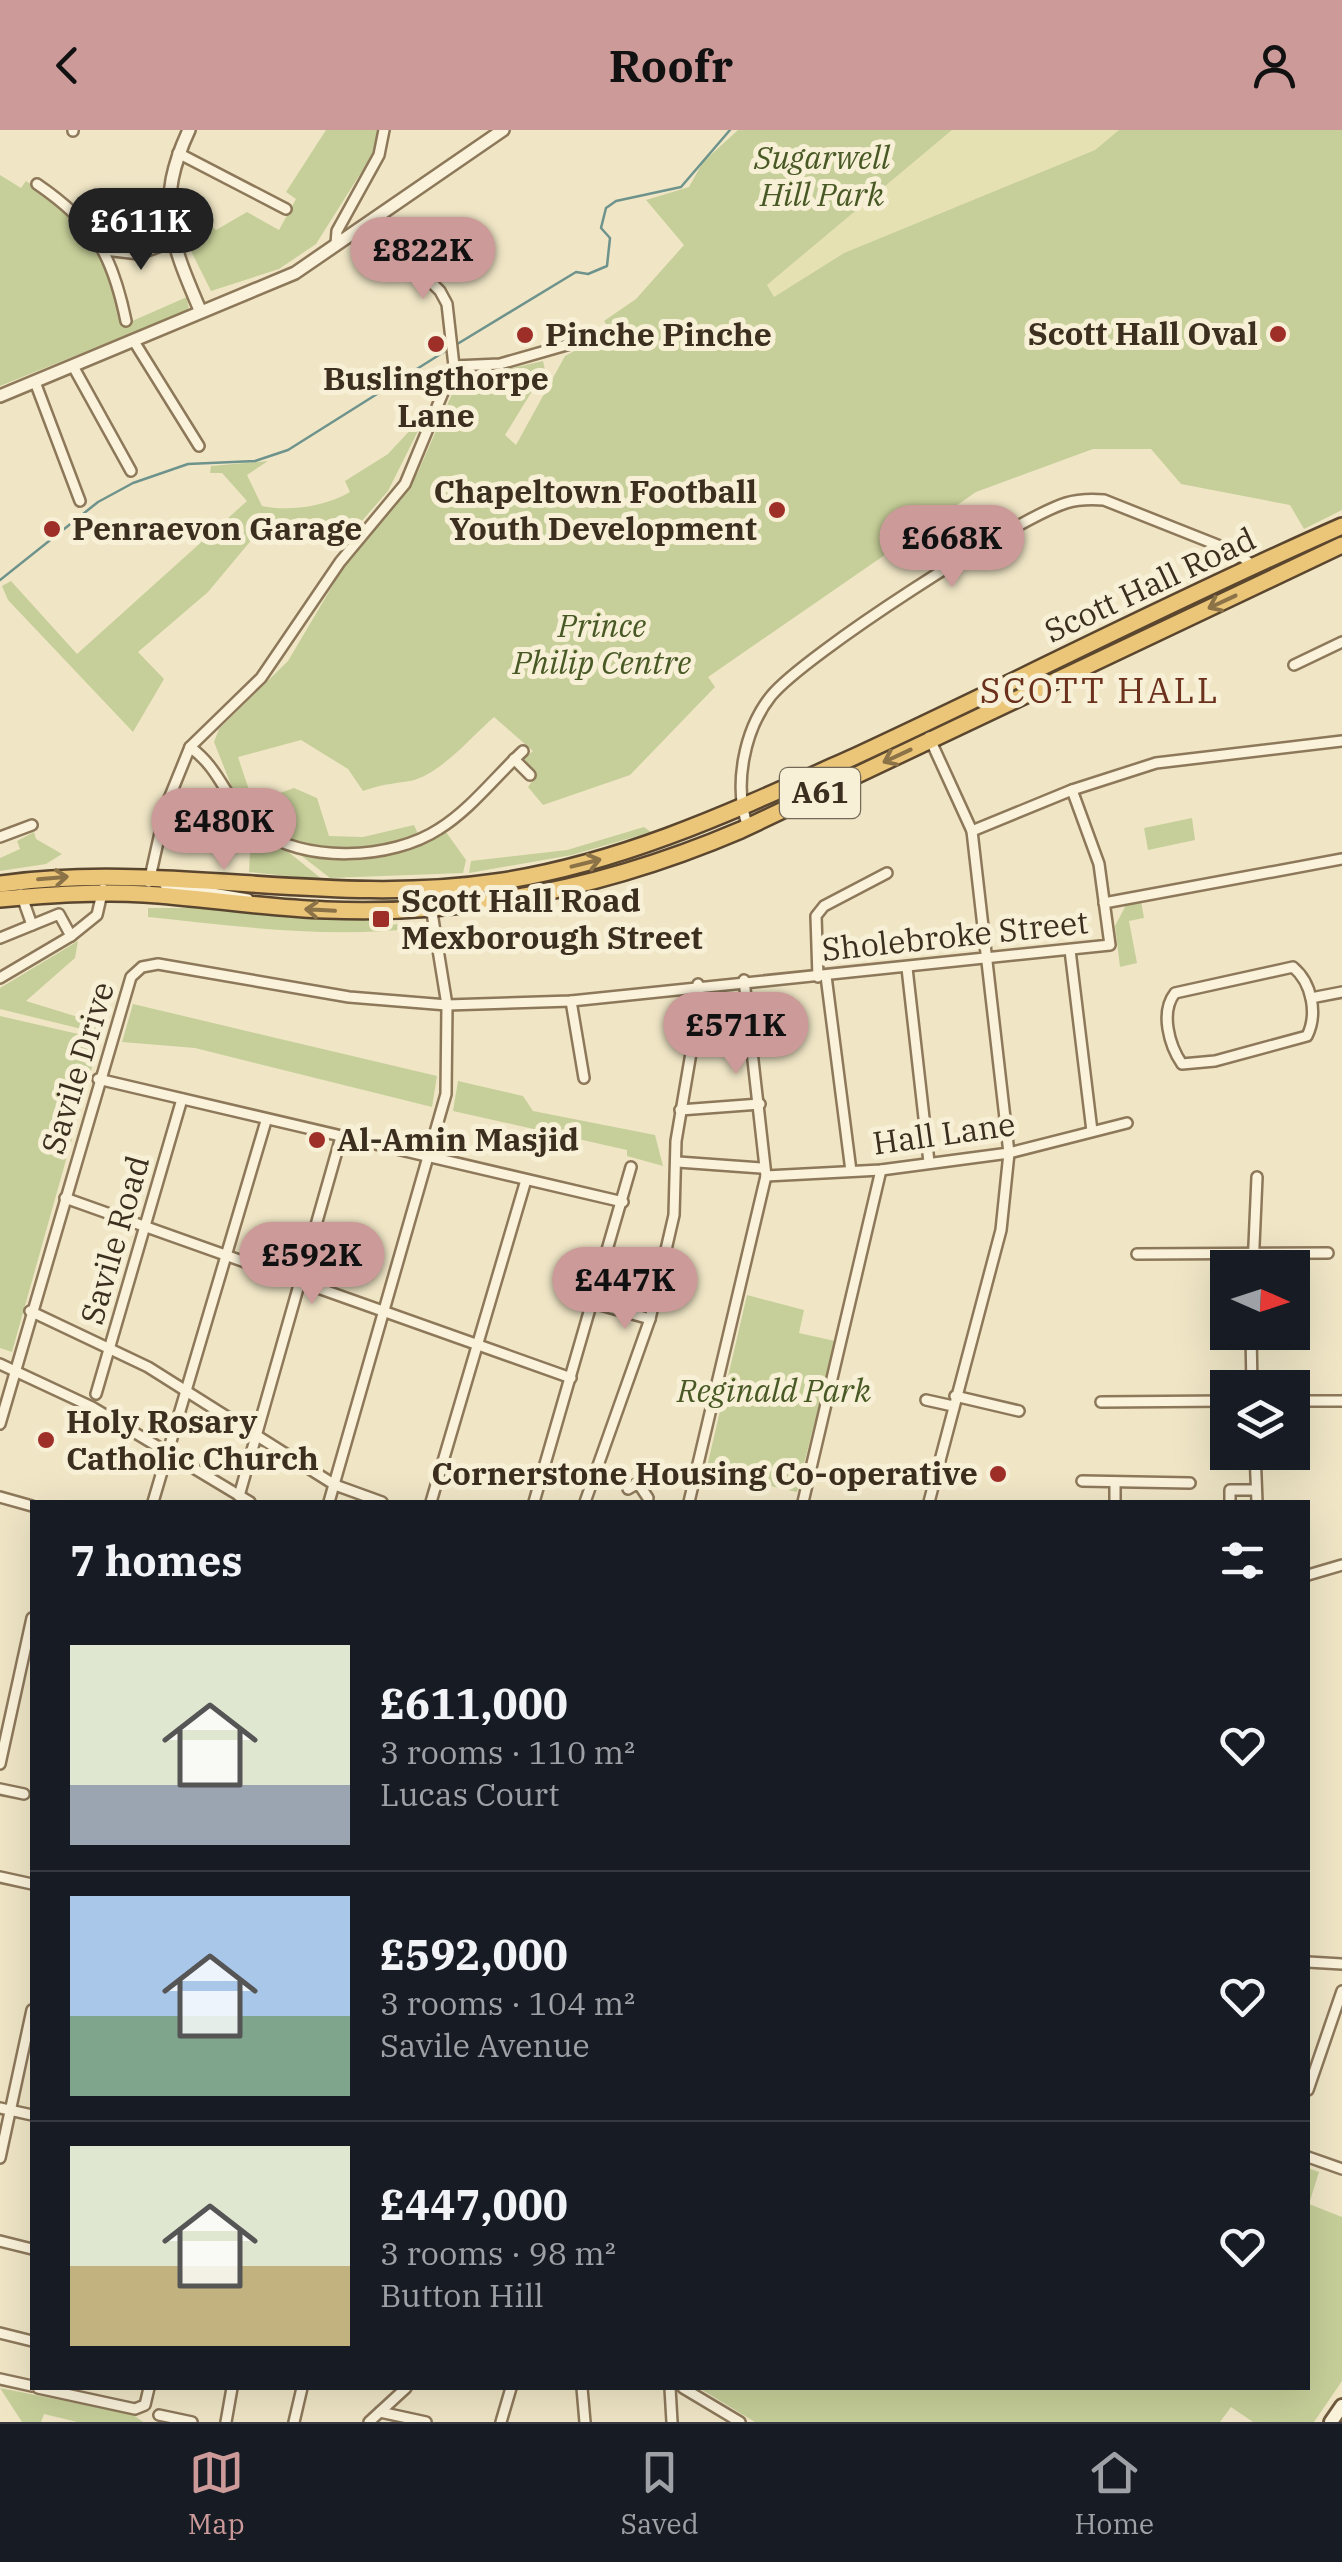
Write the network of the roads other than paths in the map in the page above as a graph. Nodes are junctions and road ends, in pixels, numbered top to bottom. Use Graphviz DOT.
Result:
graph roads {
  1 [pos="189,130"];
  2 [pos="384,130"];
  3 [pos="503,130"];
  4 [pos="178,153"];
  5 [pos="37,184"];
  6 [pos="286,209"];
  7 [pos="370,222"];
  8 [pos="172,242"];
  9 [pos="336,244"];
  10 [pos="105,250"];
  11 [pos="200,310"];
  12 [pos="126,321"];
  13 [pos="135,342"];
  14 [pos="570,344"];
  15 [pos="454,364"];
  16 [pos="74,368"];
  17 [pos="35,382"];
  18 [pos="0,396"];
  19 [pos="199,446"];
  20 [pos="131,471"];
  21 [pos="80,501"];
  22 [pos="1342,526"];
  23 [pos="1342,545"];
  24 [pos="1254,566"];
  25 [pos="1263,583"];
  26 [pos="1341,646"];
  27 [pos="1294,665"];
  28 [pos="923,725"];
  29 [pos="930,741"];
  30 [pos="1342,741"];
  31 [pos="190,747"];
  32 [pos="523,751"];
  33 [pos="514,760"];
  34 [pos="530,775"];
  35 [pos="1072,790"];
  36 [pos="741,809"];
  37 [pos="32,825"];
  38 [pos="748,827"];
  39 [pos="972,831"];
  40 [pos="0,838"];
  41 [pos="1342,858"];
  42 [pos="106,874"];
  43 [pos="887,874"];
  44 [pos="152,875"];
  45 [pos="0,884"];
  46 [pos="428,888"];
  47 [pos="20,889"];
  48 [pos="102,894"];
  49 [pos="144,894"];
  50 [pos="0,899"];
  51 [pos="1104,902"];
  52 [pos="263,906"];
  53 [pos="431,908"];
  54 [pos="32,925"];
  55 [pos="72,936"];
  56 [pos="0,938"];
  57 [pos="1070,950"];
  58 [pos="989,959"];
  59 [pos="907,968"];
  60 [pos="822,976"];
  61 [pos="0,978"];
  62 [pos="744,980"];
  63 [pos="698,984"];
  64 [pos="1342,992"];
  65 [pos="1311,998"];
  66 [pos="571,1001"];
  67 [pos="447,1005"];
  68 [pos="750,1026"];
  69 [pos="693,1030"];
  70 [pos="584,1078"];
  71 [pos="98,1079"];
  72 [pos="182,1099"];
  73 [pos="760,1104"];
  74 [pos="680,1110"];
  75 [pos="266,1121"];
  76 [pos="1127,1123"];
  77 [pos="1092,1131"];
  78 [pos="340,1136"];
  79 [pos="1009,1153"];
  80 [pos="430,1157"];
  81 [pos="678,1162"];
  82 [pos="929,1162"];
  83 [pos="632,1166"];
  84 [pos="881,1170"];
  85 [pos="764,1171"];
  86 [pos="850,1171"];
  87 [pos="1258,1177"];
  88 [pos="526,1180"];
  89 [pos="65,1198"];
  90 [pos="623,1202"];
  91 [pos="145,1227"];
  92 [pos="1254,1250"];
  93 [pos="1310,1253"];
  94 [pos="1328,1253"];
  95 [pos="1137,1254"];
  96 [pos="1210,1254"];
  97 [pos="225,1255"];
  98 [pos="298,1282"];
  99 [pos="594,1303"];
  100 [pos="30,1311"];
  101 [pos="384,1311"];
  102 [pos="650,1320"];
  103 [pos="477,1344"];
  104 [pos="110,1348"];
  105 [pos="0,1364"];
  106 [pos="16,1370"];
  107 [pos="572,1378"];
  108 [pos="187,1391"];
  109 [pos="94,1400"];
  110 [pos="926,1400"];
  111 [pos="954,1401"];
  112 [pos="1310,1401"];
  113 [pos="1342,1401"];
  114 [pos="1101,1402"];
  115 [pos="1210,1402"];
  116 [pos="1019,1410"];
  117 [pos="0,1424"];
  118 [pos="254,1435"];
  119 [pos="168,1450"];
  120 [pos="1255,1470"];
  121 [pos="694,1478"];
  122 [pos="1082,1481"];
  123 [pos="638,1482"];
  124 [pos="1116,1482"];
  125 [pos="1190,1483"];
  126 [pos="334,1484"];
  127 [pos="628,1490"];
  128 [pos="1256,1490"];
  129 [pos="0,1496"];
  130 [pos="239,1496"];
  131 [pos="648,1498"];
  132 [pos="154,1500"];
  133 [pos="246,1500"];
  134 [pos="330,1500"];
  135 [pos="377,1500"];
  136 [pos="433,1500"];
  137 [pos="535,1500"];
  138 [pos="586,1500"];
  139 [pos="688,1500"];
  140 [pos="803,1500"];
  141 [pos="929,1500"];
  142 [pos="1115,1500"];
  143 [pos="1230,1500"];
  144 [pos="1256,1500"];
  145 [pos="30,1505"];
  146 [pos="1342,1565"];
  147 [pos="1310,1574"];
  148 [pos="30,1625"];
  149 [pos="4,1713"];
  150 [pos="0,1764"];
  151 [pos="0,1789"];
  152 [pos="24,1794"];
  153 [pos="0,1877"];
  154 [pos="30,1884"];
  155 [pos="1310,1962"];
  156 [pos="1342,1964"];
  157 [pos="1342,1991"];
  158 [pos="30,2017"];
  159 [pos="1310,2084"];
  160 [pos="5,2109"];
  161 [pos="30,2115"];
  162 [pos="0,2158"];
  163 [pos="1310,2158"];
  164 [pos="1342,2169"];
  165 [pos="0,2241"];
  166 [pos="30,2248"];
  167 [pos="0,2333"];
  168 [pos="30,2340"];
  169 [pos="0,2379"];
  170 [pos="30,2386"];
  171 [pos="49,2390"];
  172 [pos="149,2390"];
  173 [pos="232,2390"];
  174 [pos="302,2390"];
  175 [pos="404,2390"];
  176 [pos="510,2390"];
  177 [pos="582,2390"];
  178 [pos="670,2390"];
  179 [pos="686,2390"];
  180 [pos="1342,2406"];
  181 [pos="380,2412"];
  182 [pos="163,2418"];
  183 [pos="192,2422"];
  184 [pos="226,2422"];
  185 [pos="294,2422"];
  186 [pos="369,2422"];
  187 [pos="426,2422"];
  188 [pos="501,2422"];
  189 [pos="584,2422"];
  190 [pos="672,2422"];
  191 [pos="740,2422"];
  192 [pos="1331,2422"];
  1 -- 4 [label="street"];
  2 -- 9 [label="street"];
  3 -- 7 [label="street"];
  4 -- 6 [label="street"];
  4 -- 8 [label="street"];
  5 -- 10 [label="street"];
  7 -- 9 [label="street"];
  7 -- 15 [label="street"];
  8 -- 10 [label="street"];
  8 -- 11 [label="street"];
  9 -- 11 [label="street"];
  10 -- 12 [label="street"];
  11 -- 13 [label="street"];
  13 -- 16 [label="street"];
  13 -- 19 [label="street"];
  14 -- 15 [label="street"];
  15 -- 31 [label="street"];
  16 -- 17 [label="street"];
  16 -- 20 [label="street"];
  17 -- 18 [label="street"];
  17 -- 21 [label="street"];
  22 -- 24 [label="highway, Scott Hall Road / A61"];
  23 -- 25 [label="highway, Scott Hall Road / A61"];
  24 -- 25 [label="highway"];
  24 -- 28 [label="highway, Scott Hall Road / A61"];
  24 -- 36 [label="street"];
  25 -- 29 [label="highway, Scott Hall Road / A61, one-way"];
  26 -- 27 [label="street"];
  28 -- 29 [label="street"];
  28 -- 36 [label="highway, Scott Hall Road / A61"];
  29 -- 38 [label="highway, Scott Hall Road / A61, one-way"];
  29 -- 39 [label="street"];
  30 -- 35 [label="street"];
  31 -- 33 [label="street"];
  31 -- 44 [label="street"];
  32 -- 33 [label="street"];
  33 -- 34 [label="street"];
  35 -- 39 [label="street"];
  35 -- 51 [label="street"];
  36 -- 38 [label="street"];
  46 -- 36 [label="highway, Scott Hall Road / A61, one-way"];
  37 -- 40 [label="street"];
  38 -- 53 [label="highway, Scott Hall Road / A61"];
  39 -- 58 [label="street"];
  41 -- 51 [label="street"];
  42 -- 44 [label="highway, Scott Hall Road / A61"];
  47 -- 42 [label="highway, Scott Hall Road / A61, one-way"];
  42 -- 48 [label="street"];
  43 -- 60 [label="street"];
  44 -- 46 [label="highway, Scott Hall Road / A61"];
  44 -- 49 [label="street"];
  44 -- 52 [label="street, Scott Hall Road"];
  45 -- 47 [label="highway, Scott Hall Road / A61"];
  46 -- 53 [label="street"];
  47 -- 48 [label="highway, Scott Hall Road / A61"];
  47 -- 50 [label="highway, Scott Hall Road / A61"];
  47 -- 54 [label="street"];
  48 -- 49 [label="highway, Scott Hall Road / A61"];
  48 -- 55 [label="street"];
  49 -- 52 [label="highway, Scott Hall Road / A61"];
  51 -- 57 [label="street, Sholebroke Street"];
  53 -- 52 [label="highway, Scott Hall Road / A61, one-way"];
  53 -- 67 [label="street"];
  54 -- 55 [label="street"];
  54 -- 56 [label="street"];
  55 -- 61 [label="street"];
  57 -- 58 [label="street, Sholebroke Street"];
  57 -- 77 [label="street"];
  58 -- 59 [label="street, Sholebroke Street"];
  58 -- 79 [label="street"];
  59 -- 60 [label="street, Sholebroke Street"];
  59 -- 82 [label="street"];
  60 -- 62 [label="street, Sholebroke Street"];
  60 -- 86 [label="street"];
  62 -- 63 [label="street, Sholebroke Street"];
  62 -- 68 [label="street"];
  63 -- 66 [label="street, Sholebroke Street"];
  63 -- 69 [label="street"];
  64 -- 65 [label="street"];
  65 -- 65 [label="street"];
  66 -- 67 [label="street, Sholebroke Street"];
  66 -- 70 [label="street"];
  67 -- 71 [label="street, Savile Drive"];
  67 -- 80 [label="street"];
  68 -- 69 [label="street"];
  68 -- 73 [label="street"];
  69 -- 74 [label="street"];
  71 -- 72 [label="street"];
  71 -- 89 [label="street, Savile Drive"];
  72 -- 75 [label="street"];
  72 -- 91 [label="street, Savile Road"];
  73 -- 74 [label="street"];
  73 -- 85 [label="street"];
  74 -- 81 [label="street"];
  75 -- 78 [label="street"];
  75 -- 97 [label="street"];
  76 -- 77 [label="street, Hall Lane"];
  77 -- 79 [label="street, Hall Lane"];
  78 -- 80 [label="street"];
  78 -- 98 [label="street"];
  79 -- 82 [label="street, Hall Lane"];
  79 -- 111 [label="street"];
  80 -- 88 [label="street"];
  80 -- 101 [label="street"];
  81 -- 85 [label="street, Hall Lane"];
  81 -- 102 [label="street"];
  82 -- 84 [label="street, Hall Lane"];
  83 -- 90 [label="street"];
  84 -- 86 [label="street, Hall Lane"];
  84 -- 140 [label="street"];
  85 -- 86 [label="street, Hall Lane"];
  85 -- 121 [label="street"];
  87 -- 92 [label="street"];
  88 -- 90 [label="street"];
  88 -- 103 [label="street"];
  89 -- 91 [label="street"];
  89 -- 100 [label="street, Savile Drive"];
  90 -- 99 [label="street"];
  91 -- 97 [label="street"];
  91 -- 104 [label="street, Savile Road"];
  93 -- 94 [label="street"];
  95 -- 96 [label="street"];
  97 -- 98 [label="street"];
  97 -- 108 [label="street"];
  98 -- 101 [label="street"];
  98 -- 118 [label="street"];
  99 -- 102 [label="street"];
  99 -- 107 [label="street"];
  100 -- 104 [label="street"];
  100 -- 106 [label="street, Savile Drive"];
  101 -- 103 [label="street"];
  101 -- 126 [label="street"];
  102 -- 138 [label="street"];
  103 -- 107 [label="street"];
  103 -- 136 [label="street"];
  104 -- 108 [label="street"];
  104 -- 109 [label="street, Savile Road"];
  105 -- 106 [label="street"];
  106 -- 109 [label="street"];
  106 -- 117 [label="street, Savile Drive"];
  107 -- 137 [label="street"];
  108 -- 118 [label="street"];
  108 -- 119 [label="street"];
  109 -- 119 [label="street"];
  110 -- 111 [label="street"];
  111 -- 116 [label="street"];
  111 -- 141 [label="street"];
  112 -- 113 [label="street"];
  114 -- 115 [label="street"];
  118 -- 126 [label="street"];
  118 -- 130 [label="street"];
  119 -- 130 [label="street"];
  119 -- 132 [label="street"];
  120 -- 128 [label="street"];
  121 -- 123 [label="street"];
  121 -- 139 [label="street"];
  122 -- 124 [label="street"];
  123 -- 127 [label="street"];
  123 -- 131 [label="street"];
  124 -- 125 [label="street"];
  124 -- 142 [label="street"];
  126 -- 134 [label="street"];
  126 -- 135 [label="street"];
  128 -- 143 [label="street"];
  128 -- 144 [label="street"];
  129 -- 145 [label="street"];
  130 -- 133 [label="street"];
  146 -- 147 [label="street"];
  148 -- 149 [label="street"];
  149 -- 150 [label="street"];
  151 -- 152 [label="street"];
  153 -- 154 [label="street"];
  155 -- 156 [label="street"];
  157 -- 159 [label="street"];
  158 -- 160 [label="street"];
  160 -- 161 [label="street"];
  160 -- 162 [label="street"];
  163 -- 164 [label="street"];
  165 -- 166 [label="street"];
  167 -- 168 [label="street"];
  169 -- 170 [label="street"];
  171 -- 172 [label="street"];
  173 -- 184 [label="street"];
  174 -- 185 [label="street"];
  175 -- 181 [label="street"];
  176 -- 188 [label="street"];
  177 -- 189 [label="street"];
  178 -- 190 [label="street"];
  179 -- 191 [label="street"];
  180 -- 192 [label="main road"];
  181 -- 186 [label="street"];
  181 -- 187 [label="street"];
  182 -- 183 [label="street"];
}
